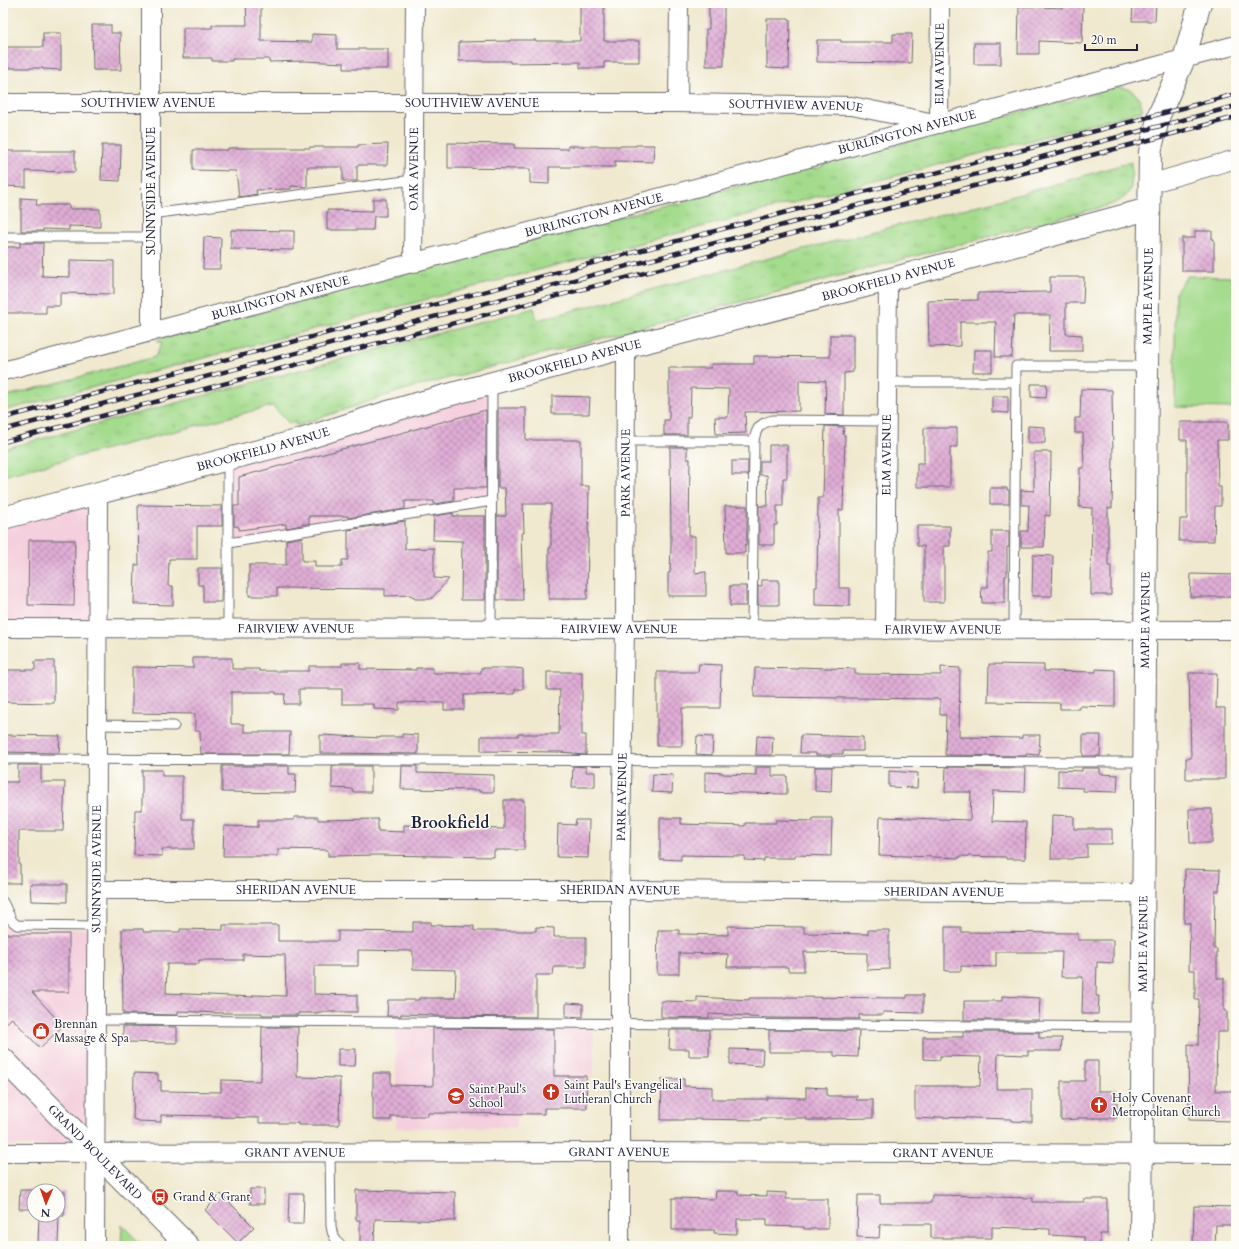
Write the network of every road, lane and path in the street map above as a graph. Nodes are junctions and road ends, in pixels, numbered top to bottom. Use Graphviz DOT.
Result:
graph roads {
  1 [pos="151,3"];
  2 [pos="415,3"];
  3 [pos="679,3"];
  4 [pos="940,3"];
  5 [pos="1200,3"];
  6 [pos="1236,45"];
  7 [pos="1184,59"];
  8 [pos="3,103"];
  9 [pos="150,103"];
  10 [pos="414,104"];
  11 [pos="678,104"];
  12 [pos="939,124"];
  13 [pos="1236,159"];
  14 [pos="413,180"];
  15 [pos="1148,184"];
  16 [pos="1148,209"];
  17 [pos="151,214"];
  18 [pos="3,237"];
  19 [pos="151,237"];
  20 [pos="413,264"];
  21 [pos="888,280"];
  22 [pos="151,332"];
  23 [pos="626,347"];
  24 [pos="1147,366"];
  25 [pos="3,371"];
  26 [pos="887,382"];
  27 [pos="1016,382"];
  28 [pos="492,383"];
  29 [pos="887,421"];
  30 [pos="626,441"];
  31 [pos="754,441"];
  32 [pos="228,460"];
  33 [pos="98,493"];
  34 [pos="492,501"];
  35 [pos="3,518"];
  36 [pos="228,544"];
  37 [pos="97,627"];
  38 [pos="3,628"];
  39 [pos="228,628"];
  40 [pos="491,629"];
  41 [pos="625,630"];
  42 [pos="752,630"];
  43 [pos="885,630"];
  44 [pos="1014,630"];
  45 [pos="1145,630"];
  46 [pos="1236,630"];
  47 [pos="98,724"];
  48 [pos="174,726"];
  49 [pos="3,759"];
  50 [pos="98,760"];
  51 [pos="622,761"];
  52 [pos="1144,762"];
  53 [pos="97,890"];
  54 [pos="620,890"];
  55 [pos="1144,893"];
  56 [pos="3,902"];
  57 [pos="97,926"];
  58 [pos="96,1020"];
  59 [pos="620,1023"];
  60 [pos="1143,1026"];
  61 [pos="3,1059"];
  62 [pos="95,1152"];
  63 [pos="330,1152"];
  64 [pos="620,1152"];
  65 [pos="3,1153"];
  66 [pos="1143,1154"];
  67 [pos="1236,1154"];
  68 [pos="95,1246"];
  69 [pos="188,1246"];
  70 [pos="342,1246"];
  71 [pos="620,1246"];
  72 [pos="1141,1246"];
  1 -- 9 [label="street, SUNNYSIDE AVENUE"];
  2 -- 10 [label="street, OAK AVENUE"];
  3 -- 11 [label="street"];
  4 -- 12 [label="street, ELM AVENUE"];
  5 -- 7 [label="street, MAPLE AVENUE"];
  6 -- 7 [label="street, BURLINGTON AVENUE"];
  7 -- 12 [label="street, BURLINGTON AVENUE"];
  7 -- 15 [label="street, MAPLE AVENUE"];
  8 -- 9 [label="street, SOUTHVIEW AVENUE"];
  9 -- 10 [label="street, SOUTHVIEW AVENUE"];
  9 -- 17 [label="street, SUNNYSIDE AVENUE"];
  10 -- 11 [label="street, SOUTHVIEW AVENUE"];
  10 -- 14 [label="street, OAK AVENUE"];
  11 -- 12 [label="street, SOUTHVIEW AVENUE"];
  12 -- 20 [label="street, BURLINGTON AVENUE"];
  13 -- 15 [label="street"];
  14 -- 17 [label="lane"];
  14 -- 20 [label="street, OAK AVENUE"];
  15 -- 16 [label="street, MAPLE AVENUE"];
  16 -- 21 [label="street, BROOKFIELD AVENUE"];
  16 -- 24 [label="street, MAPLE AVENUE"];
  17 -- 19 [label="street, SUNNYSIDE AVENUE"];
  18 -- 19 [label="lane"];
  19 -- 22 [label="street, SUNNYSIDE AVENUE"];
  20 -- 22 [label="street, BURLINGTON AVENUE"];
  21 -- 23 [label="street, BROOKFIELD AVENUE"];
  21 -- 26 [label="street, ELM AVENUE"];
  22 -- 25 [label="street, BURLINGTON AVENUE"];
  23 -- 28 [label="street, BROOKFIELD AVENUE"];
  23 -- 30 [label="street, PARK AVENUE"];
  24 -- 27 [label="lane"];
  24 -- 45 [label="street, MAPLE AVENUE"];
  26 -- 27 [label="lane"];
  26 -- 29 [label="street, ELM AVENUE"];
  27 -- 44 [label="lane"];
  28 -- 32 [label="street, BROOKFIELD AVENUE"];
  28 -- 34 [label="lane"];
  29 -- 31 [label="lane"];
  29 -- 43 [label="street, ELM AVENUE"];
  30 -- 31 [label="lane"];
  30 -- 41 [label="street, PARK AVENUE"];
  31 -- 42 [label="lane"];
  32 -- 33 [label="street, BROOKFIELD AVENUE"];
  32 -- 36 [label="lane"];
  33 -- 35 [label="street, BROOKFIELD AVENUE"];
  33 -- 37 [label="street, SUNNYSIDE AVENUE"];
  34 -- 36 [label="lane"];
  34 -- 40 [label="lane"];
  36 -- 39 [label="lane"];
  37 -- 38 [label="street, FAIRVIEW AVENUE"];
  37 -- 39 [label="street, FAIRVIEW AVENUE"];
  37 -- 47 [label="street, SUNNYSIDE AVENUE"];
  39 -- 40 [label="street, FAIRVIEW AVENUE"];
  40 -- 41 [label="street, FAIRVIEW AVENUE"];
  41 -- 42 [label="street, FAIRVIEW AVENUE"];
  41 -- 51 [label="street, PARK AVENUE"];
  42 -- 43 [label="street, FAIRVIEW AVENUE"];
  43 -- 44 [label="street, FAIRVIEW AVENUE"];
  44 -- 45 [label="street, FAIRVIEW AVENUE"];
  45 -- 46 [label="street, FAIRVIEW AVENUE"];
  45 -- 52 [label="street, MAPLE AVENUE"];
  47 -- 48 [label="lane"];
  47 -- 50 [label="street, SUNNYSIDE AVENUE"];
  49 -- 50 [label="lane"];
  50 -- 51 [label="lane"];
  50 -- 53 [label="street, SUNNYSIDE AVENUE"];
  51 -- 52 [label="lane"];
  51 -- 54 [label="street, PARK AVENUE"];
  52 -- 55 [label="street, MAPLE AVENUE"];
  53 -- 54 [label="street, SHERIDAN AVENUE"];
  53 -- 57 [label="street, SUNNYSIDE AVENUE"];
  54 -- 55 [label="street, SHERIDAN AVENUE"];
  54 -- 59 [label="street, PARK AVENUE"];
  55 -- 60 [label="street, MAPLE AVENUE"];
  56 -- 57 [label="lane"];
  57 -- 58 [label="street, SUNNYSIDE AVENUE"];
  58 -- 59 [label="lane"];
  58 -- 62 [label="street, SUNNYSIDE AVENUE"];
  59 -- 60 [label="lane"];
  59 -- 64 [label="street, PARK AVENUE"];
  60 -- 66 [label="street, MAPLE AVENUE"];
  61 -- 62 [label="street, GRAND BOULEVARD"];
  62 -- 63 [label="street, GRANT AVENUE"];
  62 -- 65 [label="street, GRANT AVENUE"];
  62 -- 68 [label="street, SUNNYSIDE AVENUE"];
  62 -- 69 [label="street, GRAND BOULEVARD"];
  63 -- 64 [label="street, GRANT AVENUE"];
  63 -- 70 [label="lane"];
  64 -- 66 [label="street, GRANT AVENUE"];
  64 -- 71 [label="street, PARK AVENUE"];
  66 -- 67 [label="street, GRANT AVENUE"];
  66 -- 72 [label="street, MAPLE AVENUE"];
}
